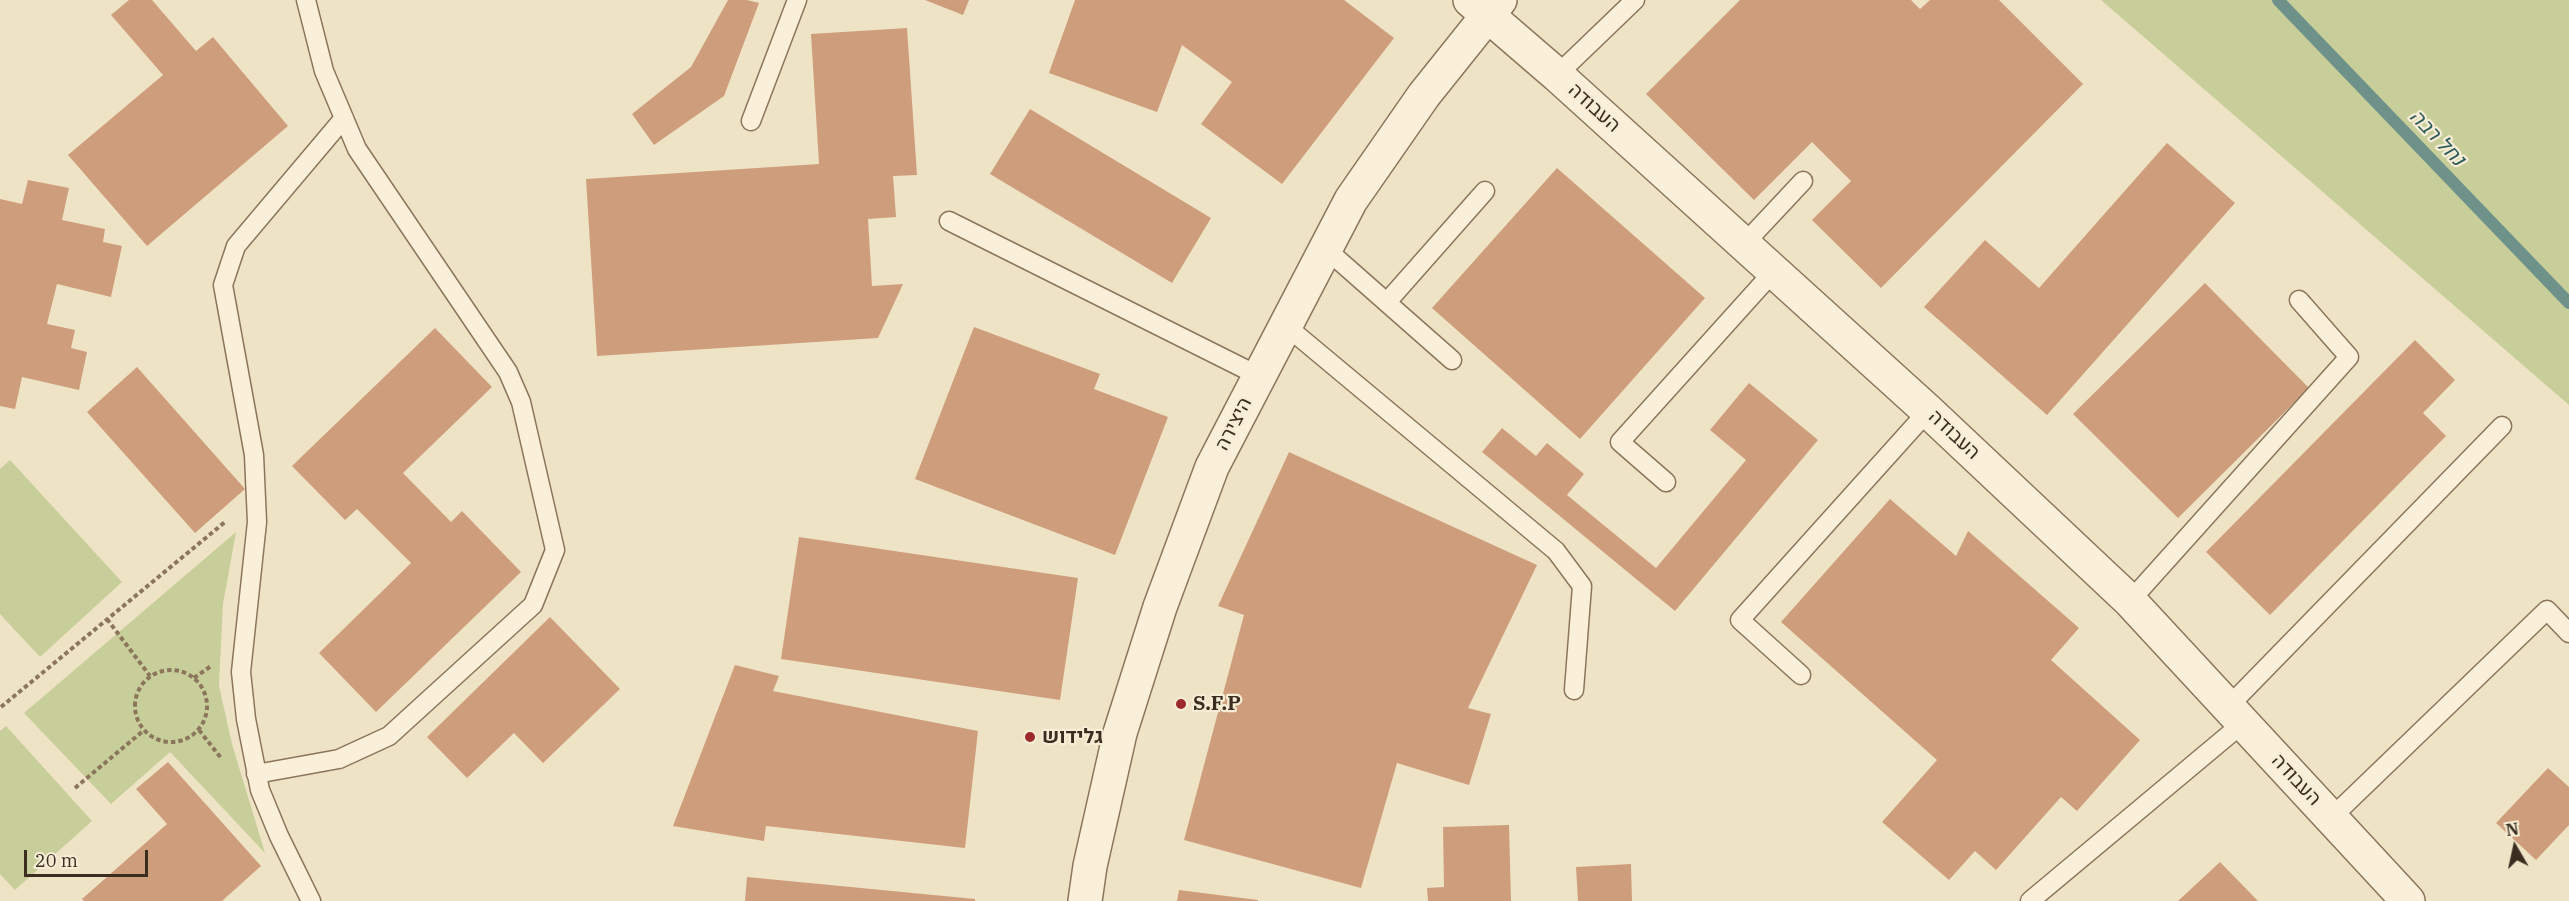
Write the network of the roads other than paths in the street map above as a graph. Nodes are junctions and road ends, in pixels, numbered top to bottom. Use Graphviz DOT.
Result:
graph roads {
  1 [pos="306,0"];
  2 [pos="797,0"];
  3 [pos="1635,0"];
  4 [pos="1486,5"];
  5 [pos="1557,75"];
  6 [pos="344,118"];
  7 [pos="751,121"];
  8 [pos="1803,181"];
  9 [pos="1485,191"];
  10 [pos="949,221"];
  11 [pos="1744,244"];
  12 [pos="1326,249"];
  13 [pos="1774,271"];
  14 [pos="2299,300"];
  15 [pos="1387,302"];
  16 [pos="1285,325"];
  17 [pos="1452,360"];
  18 [pos="1258,376"];
  19 [pos="1928,411"];
  20 [pos="2502,426"];
  21 [pos="1666,482"];
  22 [pos="2130,601"];
  23 [pos="2569,633"];
  24 [pos="1801,675"];
  25 [pos="1575,690"];
  26 [pos="2236,715"];
  27 [pos="256,774"];
  28 [pos="2331,818"];
  29 [pos="311,901"];
  30 [pos="1085,901"];
  31 [pos="2030,901"];
  32 [pos="2408,901"];
  1 -- 6 [label="lane"];
  2 -- 7 [label="lane"];
  3 -- 5 [label="lane"];
  4 -- 5 [label="street, העבודה"];
  4 -- 12 [label="street, היצירה"];
  5 -- 11 [label="street, העבודה"];
  6 -- 27 [label="lane"];
  6 -- 27 [label="lane"];
  8 -- 11 [label="lane"];
  9 -- 15 [label="lane"];
  10 -- 18 [label="lane"];
  11 -- 13 [label="street, העבודה"];
  12 -- 15 [label="lane"];
  12 -- 16 [label="street, היצירה"];
  13 -- 19 [label="street, העבודה"];
  13 -- 21 [label="lane"];
  14 -- 22 [label="lane"];
  15 -- 17 [label="lane"];
  16 -- 18 [label="street, היצירה"];
  16 -- 25 [label="lane"];
  18 -- 30 [label="street, היצירה"];
  19 -- 22 [label="street, העבודה"];
  19 -- 24 [label="lane"];
  20 -- 26 [label="lane"];
  22 -- 26 [label="street, העבודה"];
  23 -- 28 [label="lane"];
  26 -- 28 [label="street, העבודה"];
  26 -- 31 [label="lane"];
  27 -- 29 [label="lane"];
  28 -- 32 [label="street, העבודה"];
}
